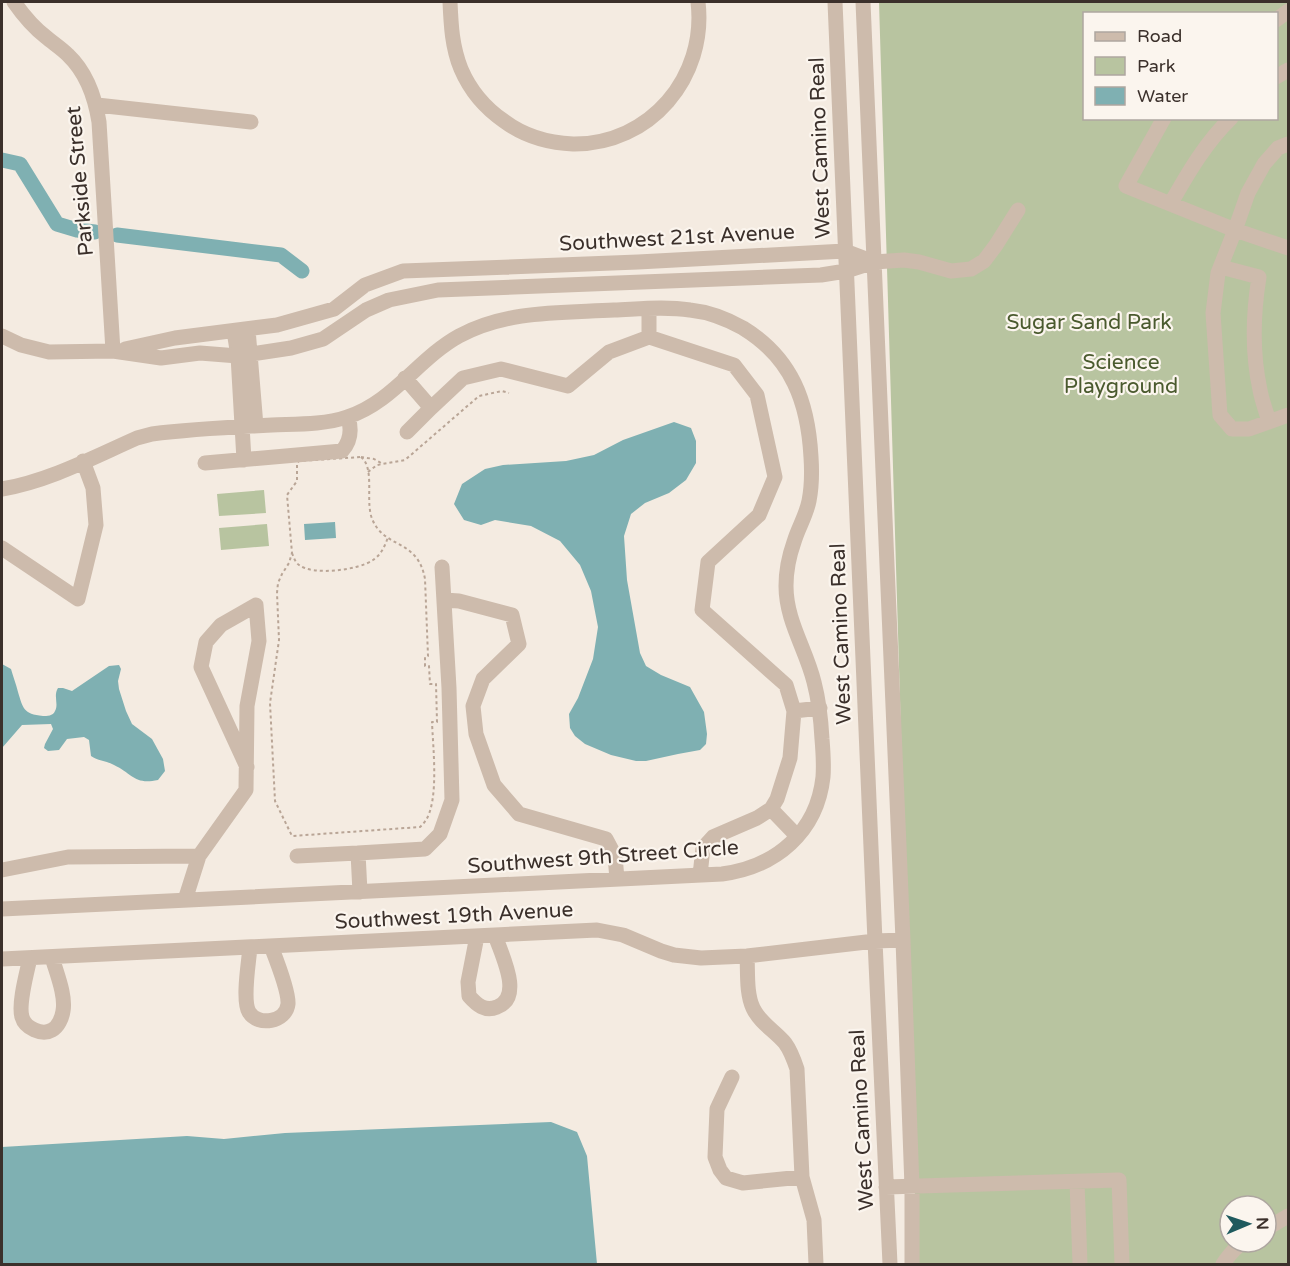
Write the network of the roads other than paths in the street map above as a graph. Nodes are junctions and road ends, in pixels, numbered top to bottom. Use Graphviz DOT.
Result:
graph roads {
  1 [pos="14,2"];
  2 [pos="450,2"];
  3 [pos="698,2"];
  4 [pos="835,2"];
  5 [pos="863,2"];
  6 [pos="96,105"];
  7 [pos="1163,120"];
  8 [pos="1229,120"];
  9 [pos="251,122"];
  10 [pos="1288,144"];
  11 [pos="1171,203"];
  12 [pos="1018,210"];
  13 [pos="1235,230"];
  14 [pos="1288,248"];
  15 [pos="845,250"];
  16 [pos="874,262"];
  17 [pos="1221,267"];
  18 [pos="846,272"];
  19 [pos="649,309"];
  20 [pos="241,330"];
  21 [pos="2,336"];
  22 [pos="649,337"];
  23 [pos="113,351"];
  24 [pos="244,355"];
  25 [pos="405,378"];
  26 [pos="431,408"];
  27 [pos="1288,415"];
  28 [pos="348,417"];
  29 [pos="1269,422"];
  30 [pos="249,427"];
  31 [pos="407,432"];
  32 [pos="244,460"];
  33 [pos="83,461"];
  34 [pos="205,463"];
  35 [pos="2,489"];
  36 [pos="2,548"];
  37 [pos="442,567"];
  38 [pos="444,600"];
  39 [pos="820,708"];
  40 [pos="794,711"];
  41 [pos="247,767"];
  42 [pos="771,809"];
  43 [pos="797,836"];
  44 [pos="358,853"];
  45 [pos="200,856"];
  46 [pos="297,856"];
  47 [pos="2,870"];
  48 [pos="700,875"];
  49 [pos="617,879"];
  50 [pos="360,892"];
  51 [pos="185,900"];
  52 [pos="2,909"];
  53 [pos="495,935"];
  54 [pos="477,936"];
  55 [pos="903,940"];
  56 [pos="875,942"];
  57 [pos="271,946"];
  58 [pos="250,947"];
  59 [pos="747,956"];
  60 [pos="52,957"];
  61 [pos="30,958"];
  62 [pos="2,959"];
  63 [pos="732,1077"];
  64 [pos="802,1177"];
  65 [pos="1077,1182"];
  66 [pos="886,1187"];
  67 [pos="912,1187"];
  68 [pos="816,1264"];
  69 [pos="890,1264"];
  70 [pos="912,1264"];
  71 [pos="1080,1264"];
  72 [pos="1122,1264"];
  1 -- 6 [label="street, Parkside Street"];
  2 -- 3 [label="street"];
  4 -- 15 [label="street, West Camino Real"];
  5 -- 16 [label="street"];
  6 -- 9 [label="street"];
  6 -- 23 [label="street, Parkside Street"];
  7 -- 11 [label="street"];
  8 -- 11 [label="street"];
  10 -- 13 [label="street"];
  11 -- 13 [label="street"];
  12 -- 16 [label="street"];
  13 -- 14 [label="street"];
  13 -- 17 [label="street"];
  15 -- 16 [label="street, Southwest 21st Avenue"];
  15 -- 18 [label="street, West Camino Real"];
  15 -- 20 [label="street, Southwest 21st Avenue"];
  16 -- 18 [label="street, Southwest 21st Avenue"];
  16 -- 55 [label="street"];
  17 -- 29 [label="street"];
  17 -- 29 [label="street"];
  18 -- 24 [label="street, Southwest 21st Avenue"];
  18 -- 56 [label="street, West Camino Real"];
  19 -- 22 [label="street"];
  19 -- 25 [label="street, Southwest 9th Street Circle"];
  19 -- 39 [label="street, Southwest 9th Street Circle"];
  20 -- 23 [label="street, Southwest 21st Avenue"];
  20 -- 24 [label="street"];
  21 -- 23 [label="street, Southwest 21st Avenue"];
  22 -- 26 [label="street"];
  22 -- 40 [label="street"];
  23 -- 24 [label="street, Southwest 21st Avenue"];
  24 -- 30 [label="street"];
  25 -- 26 [label="street"];
  25 -- 28 [label="street, Southwest 9th Street Circle"];
  26 -- 31 [label="street"];
  27 -- 29 [label="street"];
  28 -- 30 [label="street, Southwest 9th Street Circle"];
  28 -- 32 [label="street"];
  30 -- 32 [label="street"];
  30 -- 33 [label="street, Southwest 9th Street Circle"];
  32 -- 34 [label="street"];
  33 -- 35 [label="street, Southwest 9th Street Circle"];
  33 -- 36 [label="street"];
  37 -- 38 [label="street"];
  38 -- 44 [label="street"];
  38 -- 49 [label="street"];
  39 -- 40 [label="street"];
  39 -- 43 [label="street, Southwest 9th Street Circle"];
  40 -- 42 [label="street"];
  41 -- 41 [label="street"];
  41 -- 45 [label="street"];
  42 -- 43 [label="street"];
  42 -- 48 [label="street"];
  43 -- 48 [label="street, Southwest 9th Street Circle"];
  44 -- 46 [label="street"];
  44 -- 50 [label="street"];
  45 -- 47 [label="street"];
  45 -- 51 [label="street"];
  48 -- 49 [label="street, Southwest 9th Street Circle"];
  49 -- 50 [label="street, Southwest 9th Street Circle"];
  50 -- 51 [label="street, Southwest 9th Street Circle"];
  51 -- 52 [label="street, Southwest 9th Street Circle"];
  53 -- 54 [label="street, Southwest 19th Avenue"];
  53 -- 54 [label="street"];
  53 -- 59 [label="street, Southwest 19th Avenue"];
  54 -- 57 [label="street, Southwest 19th Avenue"];
  55 -- 56 [label="street, Southwest 19th Avenue"];
  55 -- 67 [label="street"];
  56 -- 59 [label="street, Southwest 19th Avenue"];
  56 -- 66 [label="street, West Camino Real"];
  57 -- 58 [label="street, Southwest 19th Avenue"];
  57 -- 58 [label="street"];
  58 -- 60 [label="street, Southwest 19th Avenue"];
  59 -- 64 [label="street"];
  60 -- 61 [label="street, Southwest 19th Avenue"];
  60 -- 61 [label="street"];
  61 -- 62 [label="street, Southwest 19th Avenue"];
  63 -- 64 [label="street"];
  64 -- 68 [label="street"];
  65 -- 67 [label="street"];
  65 -- 71 [label="street"];
  65 -- 72 [label="street"];
  66 -- 67 [label="street"];
  66 -- 69 [label="street, West Camino Real"];
  67 -- 70 [label="street"];
}
